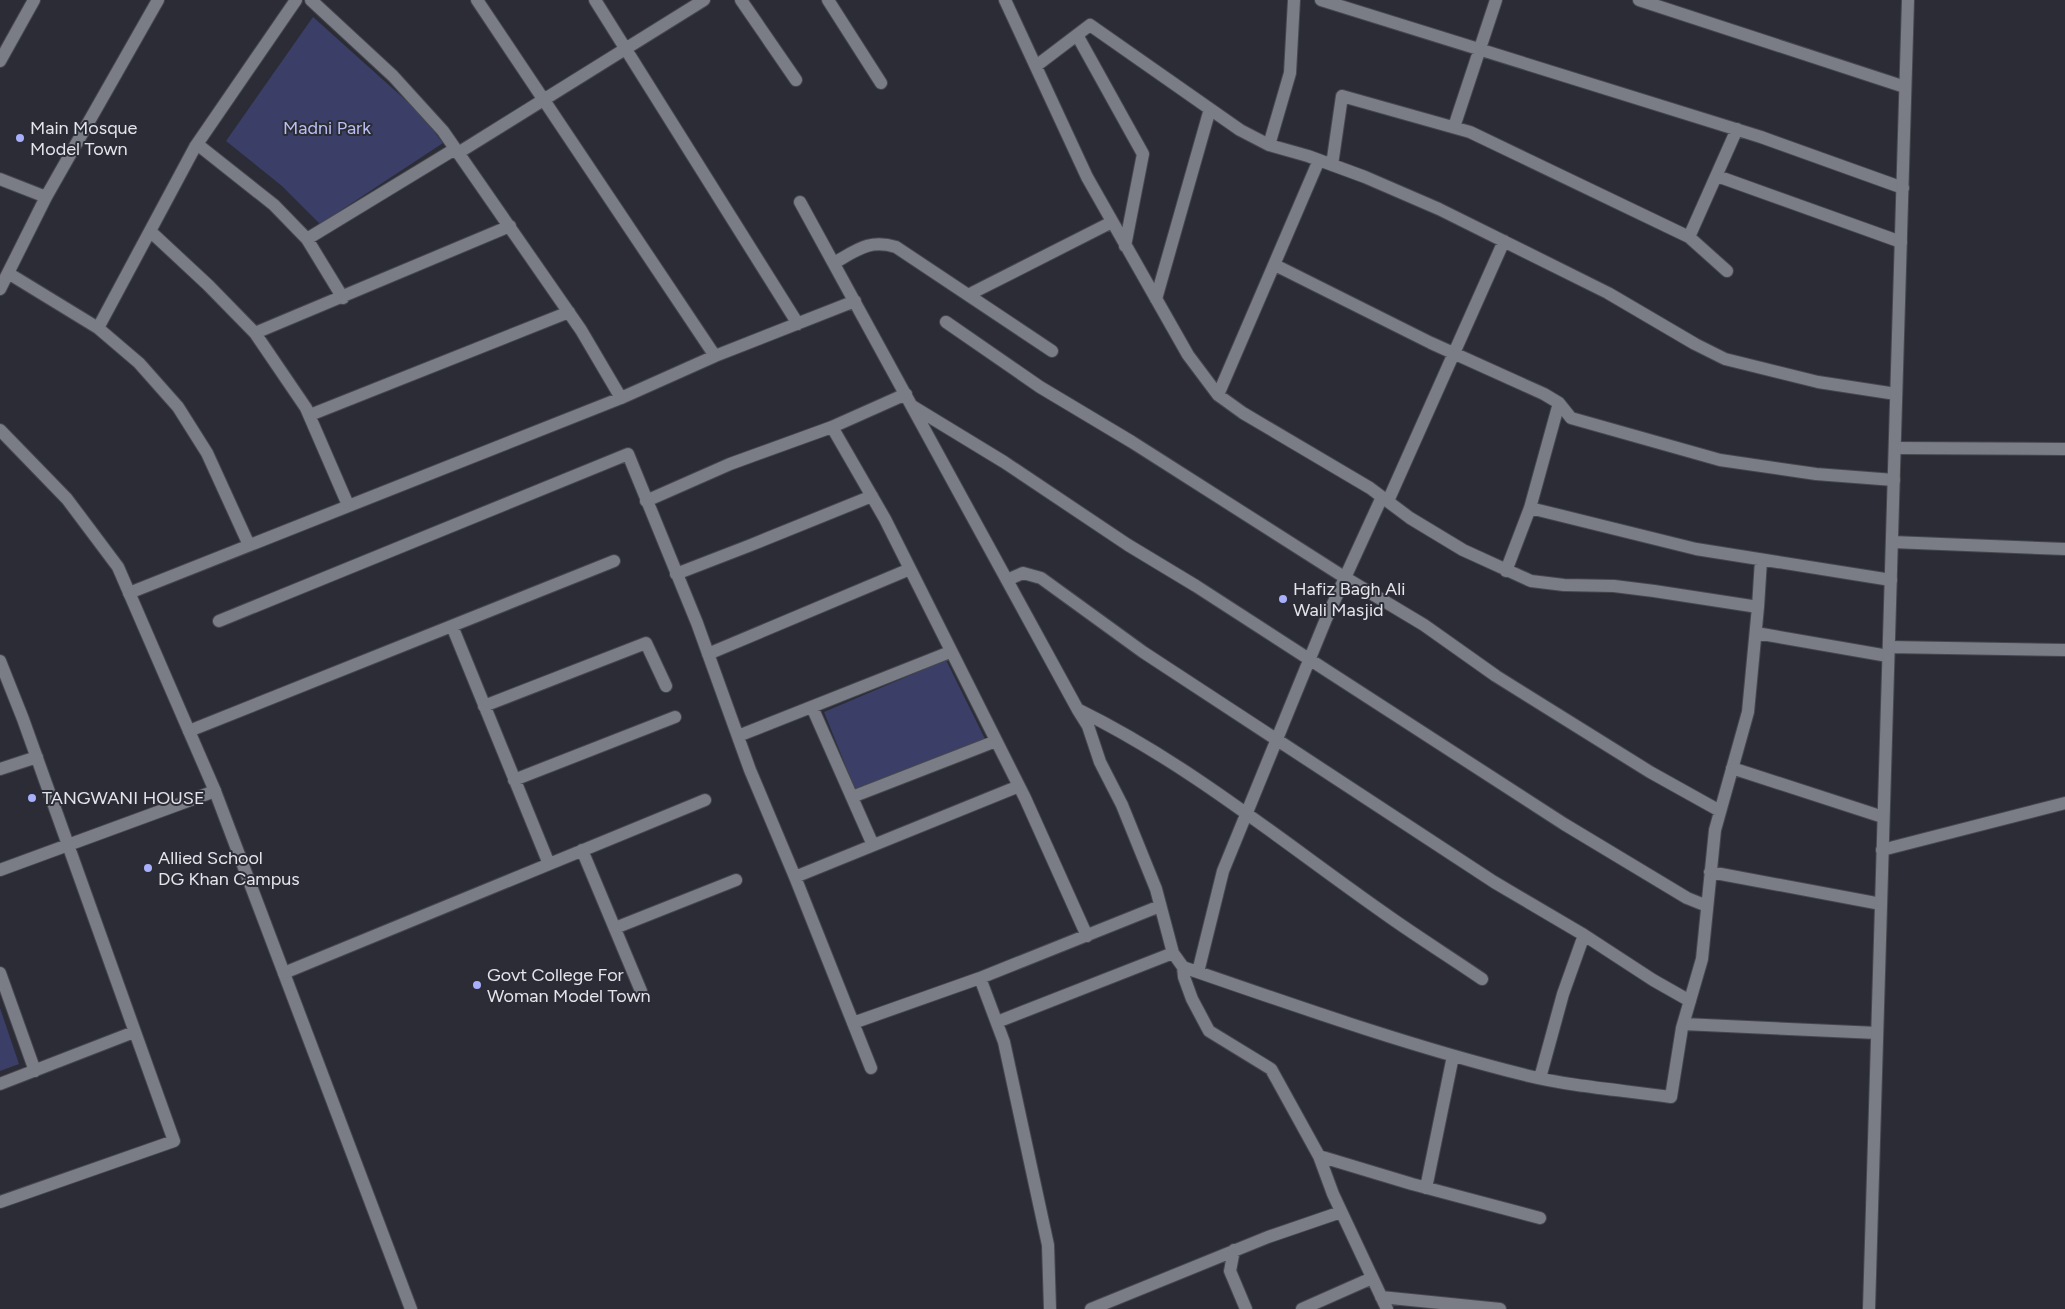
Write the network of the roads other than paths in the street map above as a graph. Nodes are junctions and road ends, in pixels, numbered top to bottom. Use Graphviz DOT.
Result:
graph roads {
  1 [pos="34,0"];
  2 [pos="158,0"];
  3 [pos="296,0"];
  4 [pos="311,0"];
  5 [pos="477,0"];
  6 [pos="595,0"];
  7 [pos="704,0"];
  8 [pos="741,0"];
  9 [pos="828,0"];
  10 [pos="1005,0"];
  11 [pos="1294,0"];
  12 [pos="1321,0"];
  13 [pos="1496,0"];
  14 [pos="1639,0"];
  15 [pos="1908,0"];
  16 [pos="1077,35"];
  17 [pos="626,49"];
  18 [pos="1480,50"];
  19 [pos="0,61"];
  20 [pos="1036,66"];
  21 [pos="796,80"];
  22 [pos="881,83"];
  23 [pos="1905,87"];
  24 [pos="544,100"];
  25 [pos="1210,109"];
  26 [pos="1454,127"];
  27 [pos="1737,129"];
  28 [pos="198,144"];
  29 [pos="1269,145"];
  30 [pos="457,151"];
  31 [pos="1319,160"];
  32 [pos="1332,164"];
  33 [pos="1716,176"];
  34 [pos="0,179"];
  35 [pos="1903,188"];
  36 [pos="46,197"];
  37 [pos="800,202"];
  38 [pos="1112,222"];
  39 [pos="510,226"];
  40 [pos="150,232"];
  41 [pos="1689,237"];
  42 [pos="307,239"];
  43 [pos="1504,241"];
  44 [pos="1901,242"];
  45 [pos="1126,246"];
  46 [pos="834,263"];
  47 [pos="1275,265"];
  48 [pos="1727,271"];
  49 [pos="8,273"];
  50 [pos="0,289"];
  51 [pos="968,295"];
  52 [pos="343,298"];
  53 [pos="1156,299"];
  54 [pos="855,301"];
  55 [pos="569,312"];
  56 [pos="946,322"];
  57 [pos="798,324"];
  58 [pos="98,328"];
  59 [pos="255,333"];
  60 [pos="1052,352"];
  61 [pos="1455,354"];
  62 [pos="715,356"];
  63 [pos="906,394"];
  64 [pos="1896,394"];
  65 [pos="1218,395"];
  66 [pos="621,398"];
  67 [pos="1559,403"];
  68 [pos="912,406"];
  69 [pos="310,415"];
  70 [pos="832,427"];
  71 [pos="0,430"];
  72 [pos="1895,448"];
  73 [pos="2065,449"];
  74 [pos="1894,480"];
  75 [pos="872,496"];
  76 [pos="1385,499"];
  77 [pos="646,500"];
  78 [pos="348,505"];
  79 [pos="1530,508"];
  80 [pos="1892,542"];
  81 [pos="249,545"];
  82 [pos="2065,550"];
  83 [pos="614,560"];
  84 [pos="1761,560"];
  85 [pos="910,569"];
  86 [pos="1506,571"];
  87 [pos="676,574"];
  88 [pos="1344,577"];
  89 [pos="1007,580"];
  90 [pos="1890,580"];
  91 [pos="129,593"];
  92 [pos="1758,607"];
  93 [pos="219,621"];
  94 [pos="452,626"];
  95 [pos="1756,633"];
  96 [pos="2065,650"];
  97 [pos="950,652"];
  98 [pos="1888,652"];
  99 [pos="708,654"];
  100 [pos="1310,660"];
  101 [pos="0,661"];
  102 [pos="666,686"];
  103 [pos="484,706"];
  104 [pos="812,706"];
  105 [pos="1078,710"];
  106 [pos="675,717"];
  107 [pos="189,731"];
  108 [pos="738,736"];
  109 [pos="1277,740"];
  110 [pos="996,741"];
  111 [pos="37,757"];
  112 [pos="1732,768"];
  113 [pos="0,769"];
  114 [pos="514,780"];
  115 [pos="1019,786"];
  116 [pos="215,791"];
  117 [pos="852,798"];
  118 [pos="705,800"];
  119 [pos="2065,803"];
  120 [pos="1720,811"];
  121 [pos="1247,814"];
  122 [pos="1883,817"];
  123 [pos="873,845"];
  124 [pos="67,846"];
  125 [pos="582,850"];
  126 [pos="1882,850"];
  127 [pos="549,864"];
  128 [pos="0,870"];
  129 [pos="1710,872"];
  130 [pos="795,877"];
  131 [pos="736,880"];
  132 [pos="1880,904"];
  133 [pos="1160,906"];
  134 [pos="1707,906"];
  135 [pos="615,928"];
  136 [pos="1584,935"];
  137 [pos="1087,936"];
  138 [pos="1173,953"];
  139 [pos="1183,967"];
  140 [pos="1198,972"];
  141 [pos="0,973"];
  142 [pos="284,974"];
  143 [pos="980,978"];
  144 [pos="1482,979"];
  145 [pos="641,991"];
  146 [pos="1690,1001"];
  147 [pos="997,1022"];
  148 [pos="853,1023"];
  149 [pos="1683,1024"];
  150 [pos="134,1032"];
  151 [pos="1877,1033"];
  152 [pos="1453,1056"];
  153 [pos="871,1068"];
  154 [pos="34,1071"];
  155 [pos="1540,1078"];
  156 [pos="0,1084"];
  157 [pos="1319,1156"];
  158 [pos="1426,1188"];
  159 [pos="0,1202"];
  160 [pos="1341,1212"];
  161 [pos="1540,1218"];
  162 [pos="1234,1250"];
  163 [pos="1372,1278"];
  164 [pos="1381,1297"];
  165 [pos="411,1309"];
  166 [pos="1050,1309"];
  167 [pos="1091,1309"];
  168 [pos="1246,1309"];
  169 [pos="1302,1309"];
  170 [pos="1387,1309"];
  171 [pos="1500,1309"];
  172 [pos="1869,1309"];
  1 -- 19 [label="street"];
  2 -- 36 [label="street"];
  3 -- 28 [label="street"];
  4 -- 30 [label="street"];
  5 -- 24 [label="street"];
  6 -- 17 [label="street"];
  7 -- 17 [label="street"];
  8 -- 21 [label="street"];
  9 -- 22 [label="street"];
  10 -- 20 [label="street"];
  11 -- 29 [label="street"];
  12 -- 18 [label="street"];
  13 -- 18 [label="street"];
  14 -- 23 [label="street"];
  15 -- 23 [label="street"];
  16 -- 20 [label="street"];
  16 -- 25 [label="street"];
  16 -- 45 [label="street"];
  17 -- 24 [label="street"];
  17 -- 57 [label="street"];
  18 -- 26 [label="street"];
  18 -- 27 [label="street"];
  20 -- 38 [label="street"];
  23 -- 35 [label="street"];
  24 -- 30 [label="street"];
  24 -- 62 [label="street"];
  25 -- 29 [label="street"];
  25 -- 53 [label="street"];
  26 -- 32 [label="street"];
  26 -- 41 [label="street"];
  27 -- 33 [label="street"];
  27 -- 35 [label="street"];
  28 -- 40 [label="street"];
  28 -- 42 [label="street"];
  29 -- 31 [label="street"];
  30 -- 39 [label="street"];
  30 -- 42 [label="street"];
  31 -- 32 [label="street"];
  31 -- 47 [label="street"];
  32 -- 43 [label="street"];
  33 -- 41 [label="street"];
  33 -- 44 [label="street"];
  34 -- 36 [label="street"];
  35 -- 44 [label="street"];
  36 -- 49 [label="street"];
  37 -- 46 [label="street"];
  38 -- 45 [label="street"];
  38 -- 51 [label="street"];
  39 -- 52 [label="street"];
  39 -- 55 [label="street"];
  40 -- 58 [label="street"];
  40 -- 59 [label="street"];
  41 -- 48 [label="street"];
  42 -- 52 [label="street"];
  43 -- 61 [label="street"];
  43 -- 64 [label="street"];
  44 -- 64 [label="street"];
  45 -- 53 [label="street"];
  46 -- 51 [label="street"];
  46 -- 54 [label="street"];
  47 -- 61 [label="street"];
  47 -- 65 [label="street"];
  49 -- 50 [label="street"];
  49 -- 58 [label="street"];
  51 -- 60 [label="street"];
  52 -- 59 [label="street"];
  53 -- 65 [label="street"];
  54 -- 57 [label="street"];
  54 -- 63 [label="street"];
  55 -- 66 [label="street"];
  55 -- 69 [label="street"];
  56 -- 88 [label="street"];
  57 -- 62 [label="street"];
  58 -- 81 [label="street"];
  59 -- 69 [label="street"];
  61 -- 67 [label="street"];
  61 -- 76 [label="street"];
  62 -- 66 [label="street"];
  63 -- 68 [label="street"];
  63 -- 70 [label="street"];
  64 -- 72 [label="street"];
  65 -- 76 [label="street"];
  66 -- 78 [label="street"];
  67 -- 74 [label="street"];
  67 -- 79 [label="street"];
  68 -- 89 [label="street"];
  68 -- 100 [label="street"];
  69 -- 78 [label="street"];
  70 -- 75 [label="street"];
  70 -- 77 [label="street"];
  71 -- 91 [label="street"];
  72 -- 73 [label="street"];
  72 -- 74 [label="street"];
  74 -- 80 [label="street"];
  75 -- 85 [label="street"];
  75 -- 87 [label="street"];
  76 -- 86 [label="street"];
  76 -- 88 [label="street"];
  77 -- 87 [label="street"];
  77 -- 93 [label="street"];
  78 -- 81 [label="street"];
  79 -- 84 [label="street"];
  79 -- 86 [label="street"];
  80 -- 82 [label="street"];
  80 -- 90 [label="street"];
  81 -- 91 [label="street"];
  83 -- 94 [label="street"];
  84 -- 90 [label="street"];
  84 -- 92 [label="street"];
  85 -- 97 [label="street"];
  85 -- 99 [label="street"];
  86 -- 92 [label="street"];
  87 -- 99 [label="street"];
  88 -- 100 [label="street"];
  88 -- 120 [label="street"];
  89 -- 105 [label="street"];
  89 -- 109 [label="street"];
  90 -- 98 [label="street"];
  91 -- 107 [label="street"];
  92 -- 95 [label="street"];
  94 -- 103 [label="street"];
  94 -- 107 [label="street"];
  95 -- 98 [label="street"];
  95 -- 112 [label="street"];
  96 -- 98 [label="street"];
  97 -- 104 [label="street"];
  97 -- 110 [label="street"];
  98 -- 122 [label="street"];
  99 -- 108 [label="street"];
  100 -- 109 [label="street"];
  100 -- 134 [label="street"];
  101 -- 111 [label="street"];
  102 -- 103 [label="street"];
  103 -- 114 [label="street"];
  104 -- 108 [label="street"];
  104 -- 117 [label="street"];
  105 -- 121 [label="street"];
  105 -- 133 [label="street"];
  106 -- 114 [label="street"];
  107 -- 116 [label="street"];
  108 -- 130 [label="street"];
  109 -- 121 [label="street"];
  109 -- 136 [label="street"];
  110 -- 115 [label="street"];
  110 -- 117 [label="street"];
  111 -- 113 [label="street"];
  111 -- 124 [label="street"];
  112 -- 120 [label="street"];
  112 -- 122 [label="street"];
  114 -- 127 [label="street"];
  115 -- 123 [label="street"];
  115 -- 137 [label="street"];
  116 -- 124 [label="street"];
  116 -- 142 [label="street"];
  117 -- 123 [label="street"];
  118 -- 125 [label="street"];
  119 -- 126 [label="street"];
  120 -- 129 [label="street"];
  121 -- 140 [label="street"];
  121 -- 144 [label="street"];
  122 -- 126 [label="street"];
  123 -- 130 [label="street"];
  124 -- 128 [label="street"];
  124 -- 150 [label="street"];
  125 -- 127 [label="street"];
  125 -- 135 [label="street"];
  126 -- 132 [label="street"];
  127 -- 142 [label="street"];
  129 -- 132 [label="street"];
  129 -- 134 [label="street"];
  130 -- 148 [label="street"];
  131 -- 135 [label="street"];
  132 -- 151 [label="street"];
  133 -- 137 [label="street"];
  133 -- 138 [label="street"];
  134 -- 146 [label="street"];
  135 -- 145 [label="street"];
  136 -- 146 [label="street"];
  136 -- 155 [label="street"];
  137 -- 143 [label="street"];
  138 -- 139 [label="street"];
  138 -- 147 [label="street"];
  139 -- 140 [label="street"];
  139 -- 157 [label="street"];
  140 -- 152 [label="street"];
  141 -- 154 [label="street"];
  142 -- 165 [label="street"];
  143 -- 147 [label="street"];
  143 -- 148 [label="street"];
  146 -- 149 [label="street"];
  147 -- 166 [label="street"];
  148 -- 153 [label="street"];
  149 -- 151 [label="street"];
  149 -- 155 [label="street"];
  150 -- 154 [label="street"];
  150 -- 159 [label="street"];
  151 -- 172 [label="street"];
  152 -- 155 [label="street"];
  152 -- 158 [label="street"];
  154 -- 156 [label="street"];
  157 -- 158 [label="street"];
  157 -- 160 [label="street"];
  158 -- 161 [label="street"];
  160 -- 162 [label="street"];
  160 -- 163 [label="street"];
  162 -- 167 [label="street"];
  162 -- 168 [label="street"];
  163 -- 164 [label="street"];
  163 -- 169 [label="street"];
  164 -- 170 [label="street"];
  164 -- 171 [label="street"];
}
